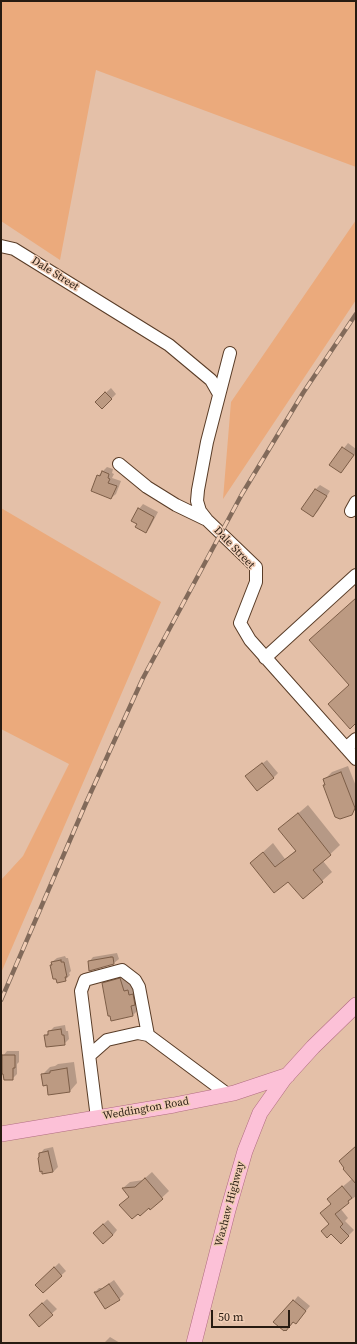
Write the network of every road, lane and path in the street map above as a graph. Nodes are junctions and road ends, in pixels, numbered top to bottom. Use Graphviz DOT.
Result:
graph roads {
  1 [pos="1,246"];
  2 [pos="230,353"];
  3 [pos="219,394"];
  4 [pos="119,464"];
  5 [pos="207,520"];
  6 [pos="356,575"];
  7 [pos="265,658"];
  8 [pos="356,740"];
  9 [pos="346,748"];
  10 [pos="356,759"];
  11 [pos="356,1005"];
  12 [pos="148,1035"];
  13 [pos="90,1055"];
  14 [pos="288,1075"];
  15 [pos="226,1093"];
  16 [pos="97,1118"];
  17 [pos="1,1134"];
  18 [pos="194,1343"];
  1 -- 3 [label="street, Dale Street"];
  2 -- 3 [label="street, Dale Street"];
  3 -- 5 [label="street, Dale Street"];
  4 -- 5 [label="street"];
  5 -- 7 [label="street, Dale Street"];
  6 -- 7 [label="street"];
  7 -- 9 [label="street, Dale Street"];
  8 -- 9 [label="street"];
  9 -- 10 [label="street, Dale Street"];
  11 -- 14 [label="main road, Waxhaw Highway"];
  12 -- 13 [label="street"];
  12 -- 13 [label="street"];
  12 -- 15 [label="street"];
  13 -- 16 [label="street"];
  14 -- 15 [label="main road, Weddington Road"];
  14 -- 18 [label="main road, Waxhaw Highway"];
  15 -- 16 [label="main road, Weddington Road"];
  16 -- 17 [label="main road, Weddington Road"];
}
